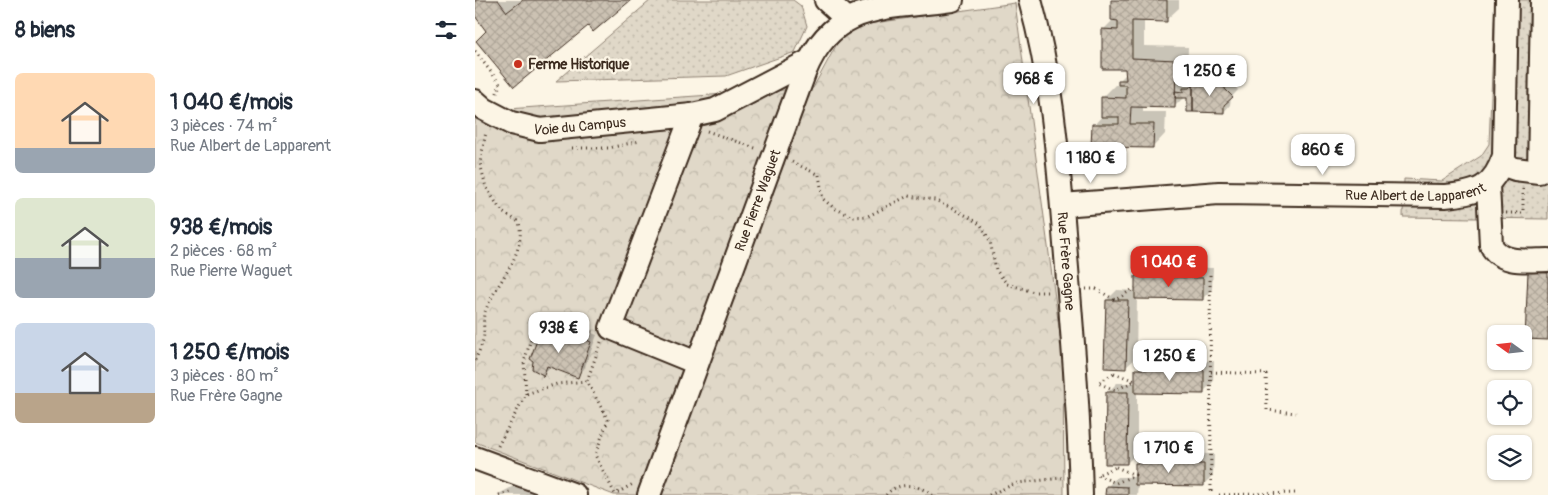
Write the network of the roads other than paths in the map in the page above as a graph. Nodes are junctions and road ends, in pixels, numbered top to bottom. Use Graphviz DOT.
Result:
graph roads {
  1 [pos="826,0"];
  2 [pos="952,0"];
  3 [pos="1030,0"];
  4 [pos="1507,0"];
  5 [pos="1543,0"];
  6 [pos="847,19"];
  7 [pos="809,61"];
  8 [pos="475,101"];
  9 [pos="698,122"];
  10 [pos="1501,164"];
  11 [pos="1544,173"];
  12 [pos="1488,185"];
  13 [pos="1062,205"];
  14 [pos="1548,260"];
  15 [pos="697,363"];
  16 [pos="482,461"];
  17 [pos="1075,486"];
  18 [pos="575,495"];
  19 [pos="649,495"];
  1 -- 6 [label="street"];
  2 -- 6 [label="street, Rue Pierre Waguet"];
  3 -- 13 [label="street, Rue Frère Gagne"];
  4 -- 10 [label="street, Rue Albert de Lapparent"];
  5 -- 11 [label="street"];
  6 -- 7 [label="street, Rue Pierre Waguet"];
  7 -- 9 [label="street, Voie du Campus"];
  7 -- 15 [label="street, Rue Pierre Waguet"];
  8 -- 9 [label="street, Voie du Campus"];
  9 -- 15 [label="street"];
  10 -- 11 [label="street"];
  10 -- 12 [label="street, Rue Albert de Lapparent"];
  12 -- 13 [label="street, Rue Albert de Lapparent"];
  12 -- 14 [label="street"];
  13 -- 17 [label="street, Rue Frère Gagne"];
  15 -- 19 [label="street, Rue Pierre Waguet"];
  16 -- 18 [label="street"];
}
